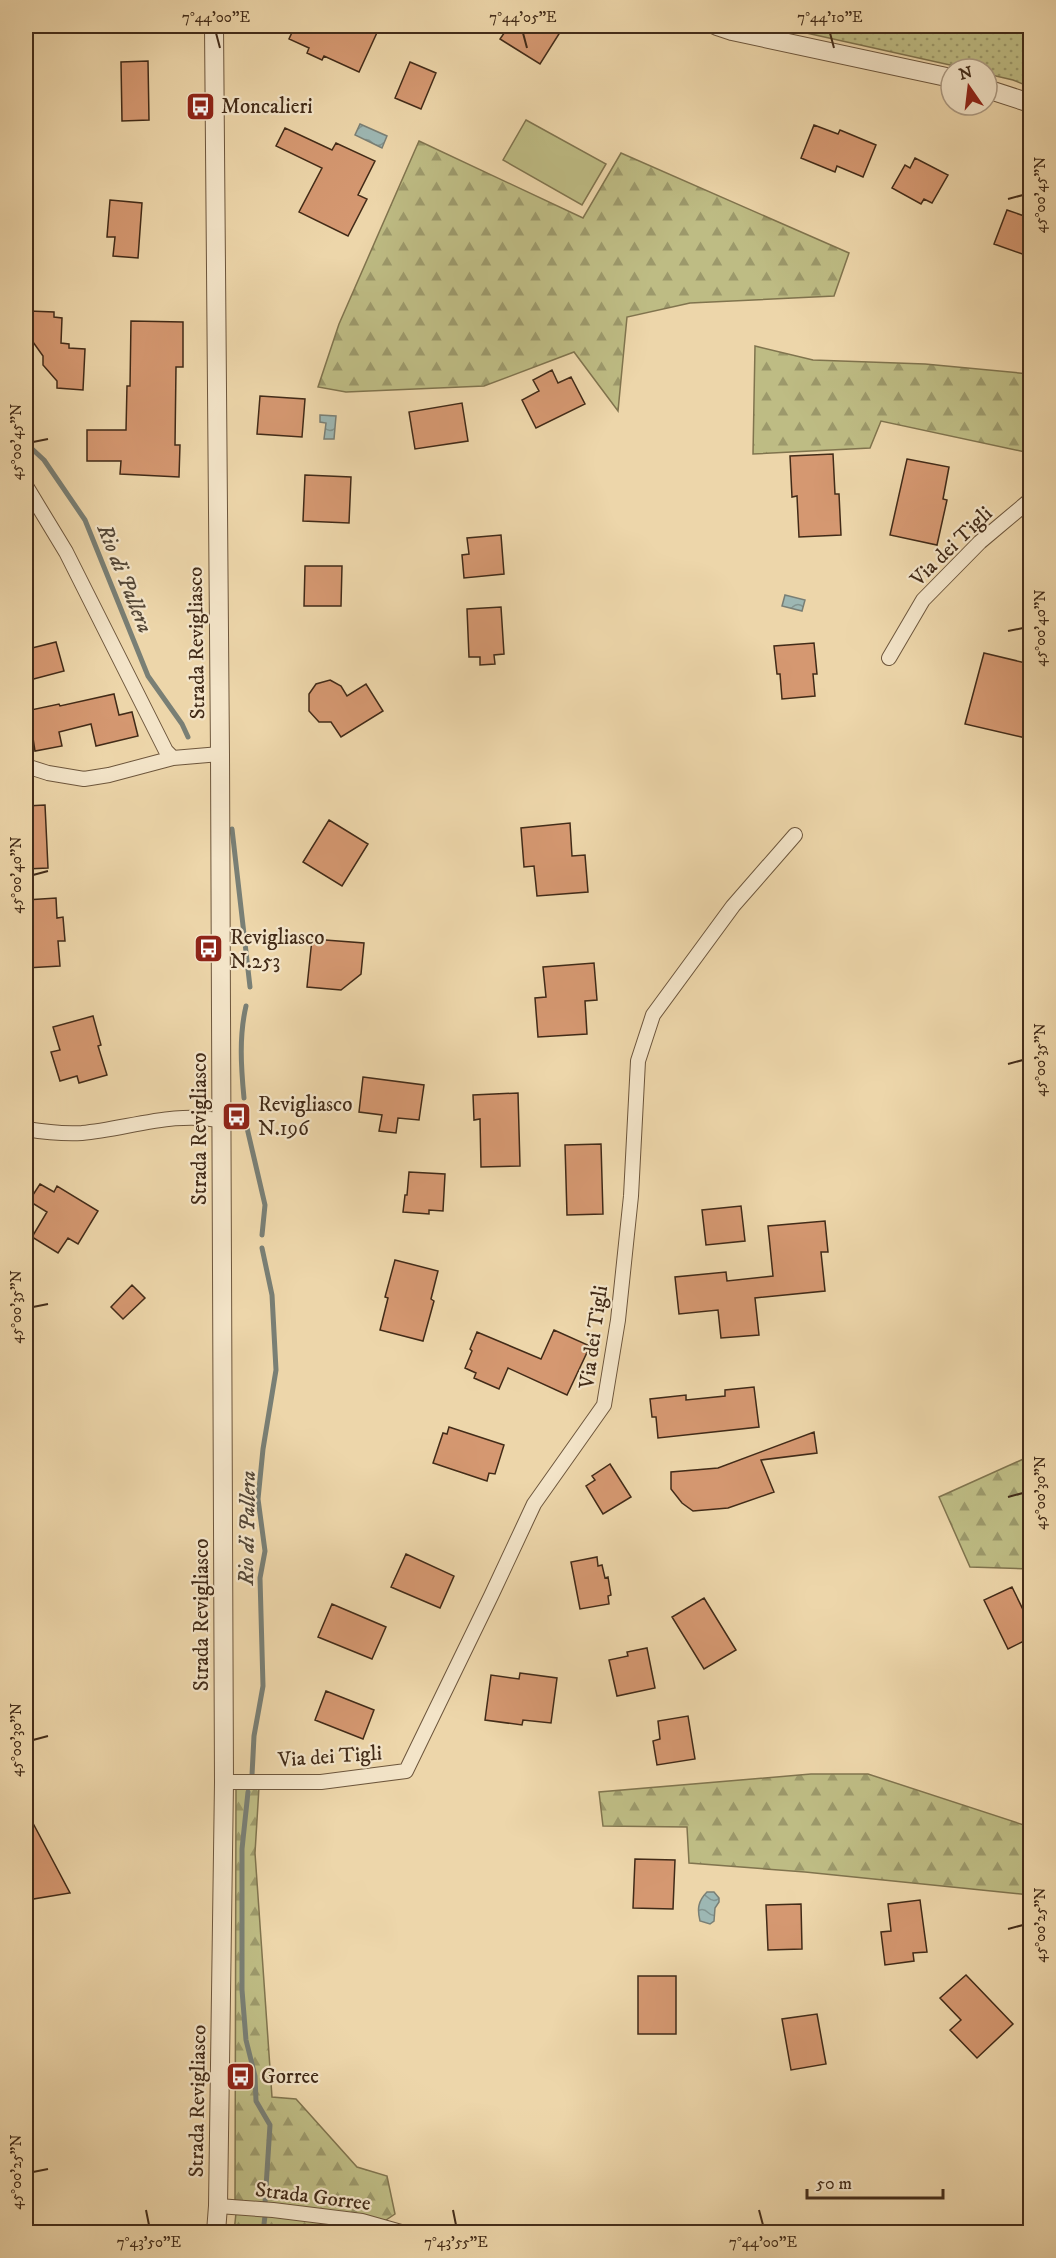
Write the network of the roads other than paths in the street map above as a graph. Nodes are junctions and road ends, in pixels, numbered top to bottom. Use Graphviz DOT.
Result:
graph roads {
  1 [pos="214,26"];
  2 [pos="717,26"];
  3 [pos="939,75"];
  4 [pos="999,93"];
  5 [pos="1030,103"];
  6 [pos="26,486"];
  7 [pos="1030,500"];
  8 [pos="889,658"];
  9 [pos="220,754"];
  10 [pos="173,758"];
  11 [pos="26,766"];
  12 [pos="795,835"];
  13 [pos="222,1121"];
  14 [pos="26,1129"];
  15 [pos="224,1782"];
  16 [pos="218,2206"];
  17 [pos="216,2232"];
  18 [pos="401,2232"];
  1 -- 9 [label="street, Strada Revigliasco"];
  2 -- 3 [label="street"];
  4 -- 5 [label="street"];
  6 -- 10 [label="street"];
  7 -- 8 [label="street, Via dei Tigli"];
  9 -- 10 [label="street"];
  9 -- 13 [label="street, Strada Revigliasco"];
  10 -- 11 [label="street"];
  12 -- 15 [label="street, Via dei Tigli"];
  13 -- 14 [label="street"];
  13 -- 15 [label="street, Strada Revigliasco"];
  15 -- 16 [label="street, Strada Revigliasco"];
  16 -- 17 [label="street, Strada Revigliasco"];
  16 -- 18 [label="street, Strada Gorree"];
}
